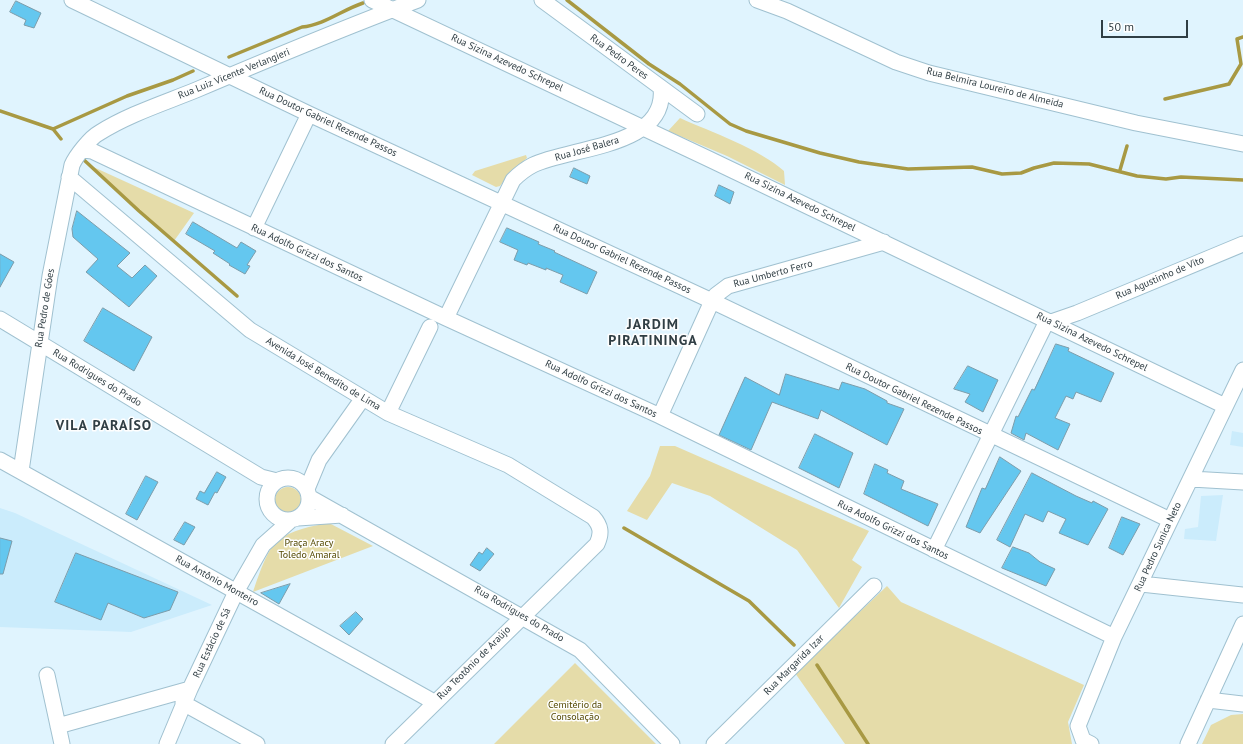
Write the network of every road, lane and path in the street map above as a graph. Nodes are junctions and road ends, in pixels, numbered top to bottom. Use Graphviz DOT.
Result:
graph roads {
  1 [pos="72,0"];
  2 [pos="372,0"];
  3 [pos="418,0"];
  4 [pos="542,0"];
  5 [pos="757,0"];
  6 [pos="790,6"];
  7 [pos="392,10"];
  8 [pos="230,75"];
  9 [pos="661,88"];
  10 [pos="309,114"];
  11 [pos="697,114"];
  12 [pos="645,128"];
  13 [pos="1243,144"];
  14 [pos="84,150"];
  15 [pos="69,176"];
  16 [pos="501,203"];
  17 [pos="848,225"];
  18 [pos="254,228"];
  19 [pos="884,242"];
  20 [pos="1243,244"];
  21 [pos="846,254"];
  22 [pos="712,301"];
  23 [pos="1077,313"];
  24 [pos="446,318"];
  25 [pos="0,319"];
  26 [pos="1049,322"];
  27 [pos="430,326"];
  28 [pos="1076,334"];
  29 [pos="39,343"];
  30 [pos="1242,374"];
  31 [pos="362,398"];
  32 [pos="1226,406"];
  33 [pos="388,413"];
  34 [pos="660,416"];
  35 [pos="990,436"];
  36 [pos="0,460"];
  37 [pos="319,460"];
  38 [pos="21,471"];
  39 [pos="294,478"];
  40 [pos="1191,479"];
  41 [pos="277,480"];
  42 [pos="1243,482"];
  43 [pos="308,493"];
  44 [pos="269,510"];
  45 [pos="342,515"];
  46 [pos="294,519"];
  47 [pos="1170,520"];
  48 [pos="601,530"];
  49 [pos="263,545"];
  50 [pos="934,550"];
  51 [pos="1141,584"];
  52 [pos="874,586"];
  53 [pos="236,592"];
  54 [pos="1243,595"];
  55 [pos="522,616"];
  56 [pos="1243,624"];
  57 [pos="1114,637"];
  58 [pos="47,675"];
  59 [pos="190,689"];
  60 [pos="1208,700"];
  61 [pos="434,702"];
  62 [pos="184,703"];
  63 [pos="1243,704"];
  64 [pos="58,726"];
  65 [pos="62,744"];
  66 [pos="167,744"];
  67 [pos="257,744"];
  68 [pos="393,744"];
  69 [pos="672,744"];
  70 [pos="714,744"];
  71 [pos="1091,744"];
  72 [pos="1188,744"];
  1 -- 8 [label="street, Rua Doutor Gabriel Rezende Passos"];
  2 -- 7 [label="street, Rua Sizina Azevedo Schrepel"];
  3 -- 7 [label="street"];
  4 -- 9 [label="street, Rua Pedro Peres"];
  5 -- 6 [label="street, Rua Belmira Loureiro de Almeida"];
  6 -- 13 [label="street, Rua Belmira Loureiro de Almeida"];
  7 -- 8 [label="street, Rua Luiz Vicente Verlangieri"];
  7 -- 12 [label="street, Rua Sizina Azevedo Schrepel"];
  8 -- 10 [label="street, Rua Doutor Gabriel Rezende Passos"];
  8 -- 14 [label="street, Rua Luiz Vicente Verlangieri"];
  9 -- 11 [label="street, Rua Pedro Peres"];
  9 -- 12 [label="street, Rua José Balera"];
  10 -- 16 [label="street, Rua Doutor Gabriel Rezende Passos"];
  10 -- 18 [label="street"];
  12 -- 16 [label="street, Rua José Balera"];
  12 -- 17 [label="street, Rua Sizina Azevedo Schrepel"];
  14 -- 15 [label="street, Rua Pedro de Góes"];
  14 -- 18 [label="street, Rua Adolfo Grizzi dos Santos"];
  15 -- 29 [label="street, Rua Pedro de Góes"];
  15 -- 31 [label="street, Avenida José Benedito de Lima"];
  16 -- 22 [label="street, Rua Doutor Gabriel Rezende Passos"];
  16 -- 24 [label="street, Rua José Balera"];
  17 -- 19 [label="street, Rua Sizina Azevedo Schrepel"];
  17 -- 21 [label="street"];
  18 -- 24 [label="street, Rua Adolfo Grizzi dos Santos"];
  19 -- 21 [label="street, Rua Umberto Ferro"];
  19 -- 26 [label="street, Rua Sizina Azevedo Schrepel"];
  20 -- 23 [label="street, Rua Agustinho de Vito"];
  21 -- 22 [label="street, Rua Umberto Ferro"];
  22 -- 34 [label="street, Rua Umberto Ferro"];
  22 -- 35 [label="street, Rua Doutor Gabriel Rezende Passos"];
  23 -- 26 [label="street, Rua Agustinho de Vito"];
  23 -- 28 [label="street"];
  24 -- 34 [label="street, Rua Adolfo Grizzi dos Santos"];
  25 -- 29 [label="street, Rua Rodrigues do Prado"];
  26 -- 28 [label="street, Rua Sizina Azevedo Schrepel"];
  26 -- 35 [label="street"];
  27 -- 33 [label="street"];
  28 -- 32 [label="street, Rua Sizina Azevedo Schrepel"];
  29 -- 38 [label="street, Rua Pedro de Góes"];
  29 -- 41 [label="street, Rua Rodrigues do Prado"];
  30 -- 32 [label="street, Rua Pedro Sunica Neto"];
  31 -- 33 [label="street, Avenida José Benedito de Lima"];
  31 -- 37 [label="street"];
  32 -- 40 [label="street, Rua Pedro Sunica Neto"];
  33 -- 48 [label="street, Avenida José Benedito de Lima"];
  34 -- 50 [label="street, Rua Adolfo Grizzi dos Santos"];
  35 -- 47 [label="street, Rua Doutor Gabriel Rezende Passos"];
  35 -- 50 [label="street"];
  36 -- 38 [label="street, Rua Antônio Monteiro"];
  37 -- 39 [label="street"];
  37 -- 43 [label="street"];
  38 -- 53 [label="street, Rua Antônio Monteiro"];
  39 -- 41 [label="street"];
  39 -- 43 [label="street"];
  40 -- 42 [label="street"];
  40 -- 47 [label="street, Rua Pedro Sunica Neto"];
  41 -- 44 [label="street"];
  43 -- 45 [label="street, Rua Rodrigues do Prado"];
  43 -- 46 [label="street"];
  44 -- 46 [label="street"];
  44 -- 49 [label="street, Rua Estácio de Sá"];
  45 -- 46 [label="street"];
  45 -- 55 [label="street, Rua Rodrigues do Prado"];
  46 -- 49 [label="street, Rua Estácio de Sá"];
  47 -- 51 [label="street, Rua Pedro Sunica Neto"];
  48 -- 55 [label="street, Rua Teotônio de Araújo"];
  49 -- 53 [label="street, Rua Estácio de Sá"];
  50 -- 57 [label="street, Rua Adolfo Grizzi dos Santos"];
  51 -- 54 [label="street"];
  51 -- 57 [label="street, Rua Pedro Sunica Neto"];
  52 -- 70 [label="street, Rua Margarida Izar"];
  53 -- 59 [label="street, Rua Estácio de Sá"];
  53 -- 61 [label="street, Rua Antônio Monteiro"];
  55 -- 61 [label="street, Rua Teotônio de Araújo"];
  55 -- 69 [label="street, Rua Rodrigues do Prado"];
  56 -- 60 [label="street"];
  57 -- 71 [label="street, Rua Pedro Sunica Neto"];
  58 -- 64 [label="street"];
  59 -- 62 [label="street, Rua Estácio de Sá"];
  59 -- 64 [label="street"];
  60 -- 63 [label="street"];
  60 -- 72 [label="street"];
  61 -- 68 [label="street, Rua Teotônio de Araújo"];
  62 -- 66 [label="street, Rua Estácio de Sá"];
  62 -- 67 [label="street"];
  64 -- 65 [label="street"];
}
